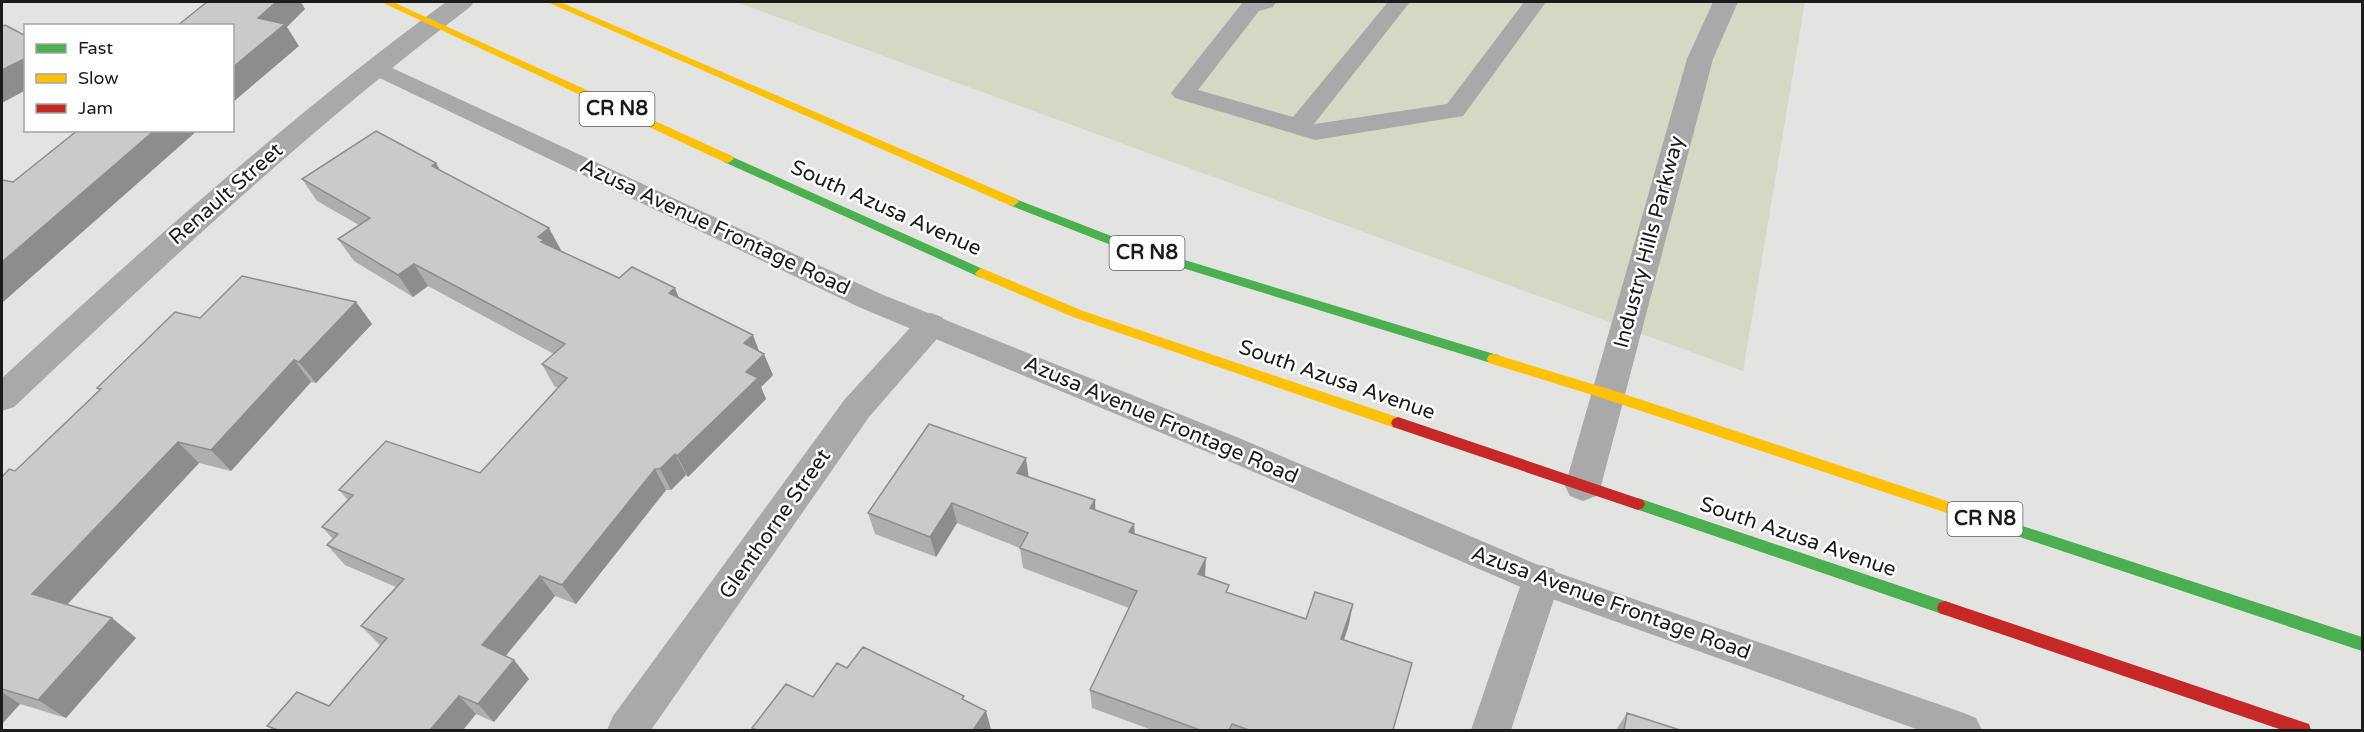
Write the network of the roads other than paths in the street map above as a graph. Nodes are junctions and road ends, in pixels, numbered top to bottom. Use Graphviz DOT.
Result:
graph roads {
  1 [pos="386,2"];
  2 [pos="461,2"];
  3 [pos="552,2"];
  4 [pos="1265,2"];
  5 [pos="1399,2"];
  6 [pos="1535,2"];
  7 [pos="1725,2"];
  8 [pos="431,24"];
  9 [pos="375,67"];
  10 [pos="1298,127"];
  11 [pos="931,325"];
  12 [pos="1607,394"];
  13 [pos="2,398"];
  14 [pos="1583,486"];
  15 [pos="1541,581"];
  16 [pos="2362,644"];
  17 [pos="627,730"];
  18 [pos="1491,730"];
  19 [pos="1964,730"];
  20 [pos="2302,730"];
  1 -- 8 [label="main road, South Azusa Avenue / CR N8"];
  2 -- 8 [label="street, Renault Street"];
  3 -- 12 [label="main road, CR N8"];
  4 -- 10 [label="lane"];
  5 -- 10 [label="lane"];
  6 -- 10 [label="lane"];
  7 -- 12 [label="street, Industry Hills Parkway"];
  8 -- 9 [label="street, Renault Street"];
  8 -- 14 [label="main road, South Azusa Avenue / CR N8"];
  9 -- 11 [label="lane, Azusa Avenue Frontage Road"];
  9 -- 13 [label="street, Renault Street"];
  11 -- 15 [label="lane, Azusa Avenue Frontage Road"];
  11 -- 17 [label="street, Glenthorne Street"];
  12 -- 14 [label="street, Industry Hills Parkway"];
  12 -- 16 [label="main road, CR N8"];
  14 -- 20 [label="main road, South Azusa Avenue / CR N8"];
  15 -- 18 [label="street"];
  15 -- 19 [label="lane, Azusa Avenue Frontage Road"];
}
